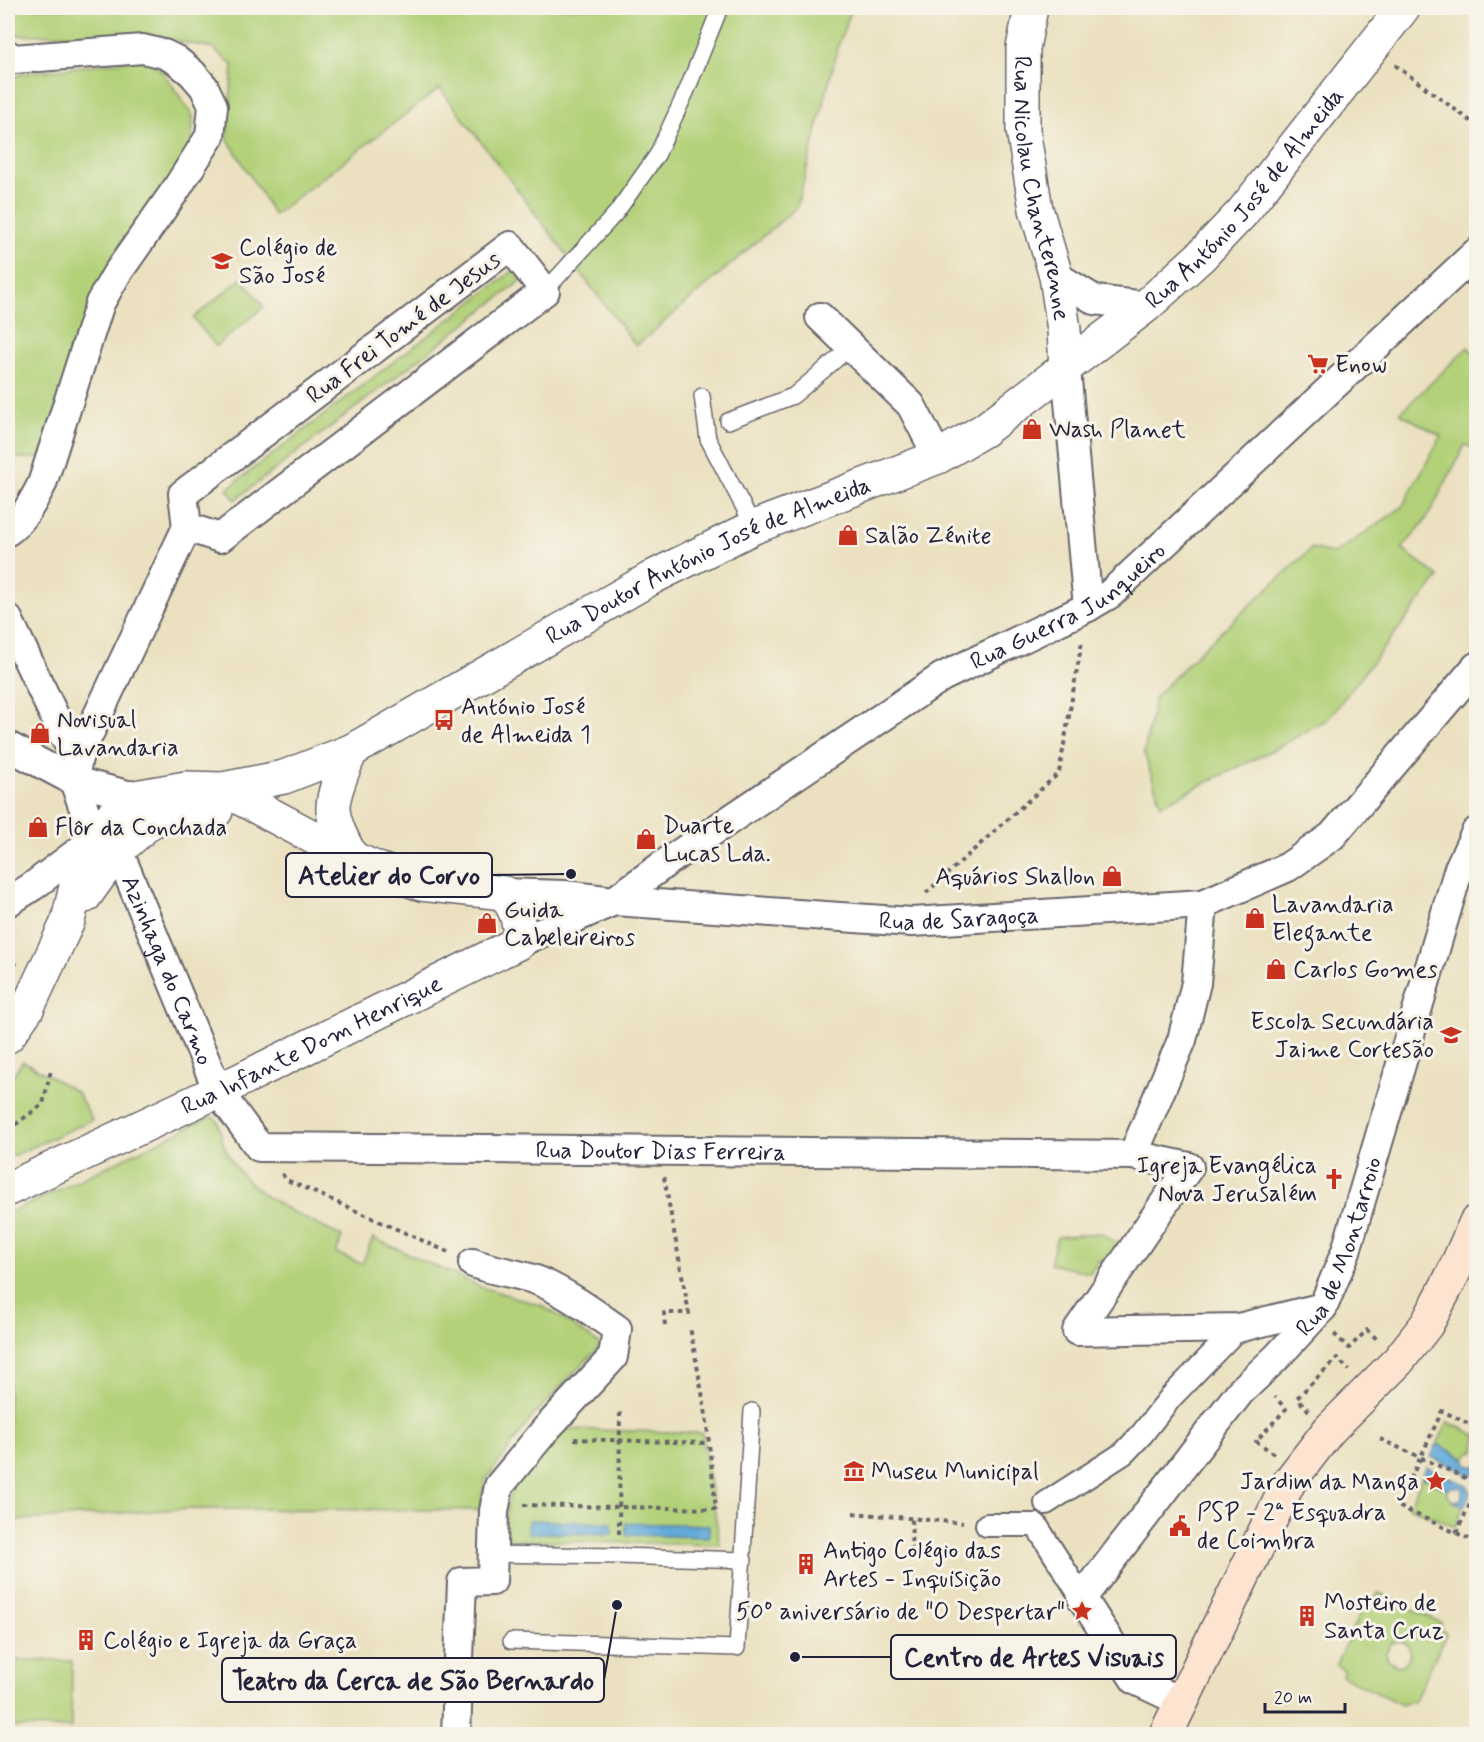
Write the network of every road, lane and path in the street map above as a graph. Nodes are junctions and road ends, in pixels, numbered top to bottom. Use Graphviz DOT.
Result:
graph roads {
  1 [pos="720,8"];
  2 [pos="1031,8"];
  3 [pos="1403,8"];
  4 [pos="9,59"];
  5 [pos="1393,64"];
  6 [pos="1476,125"];
  7 [pos="1476,253"];
  8 [pos="1056,276"];
  9 [pos="544,291"];
  10 [pos="1146,306"];
  11 [pos="820,317"];
  12 [pos="851,347"];
  13 [pos="1066,369"];
  14 [pos="702,396"];
  15 [pos="728,421"];
  16 [pos="938,457"];
  17 [pos="187,527"];
  18 [pos="754,527"];
  19 [pos="8,531"];
  20 [pos="8,619"];
  21 [pos="1086,620"];
  22 [pos="1476,667"];
  23 [pos="16,751"];
  24 [pos="351,751"];
  25 [pos="76,769"];
  26 [pos="223,789"];
  27 [pos="135,797"];
  28 [pos="280,820"];
  29 [pos="1476,831"];
  30 [pos="106,844"];
  31 [pos="352,858"];
  32 [pos="504,893"];
  33 [pos="923,896"];
  34 [pos="614,901"];
  35 [pos="8,902"];
  36 [pos="1203,904"];
  37 [pos="68,921"];
  38 [pos="520,942"];
  39 [pos="8,1036"];
  40 [pos="51,1070"];
  41 [pos="218,1091"];
  42 [pos="8,1130"];
  43 [pos="1133,1155"];
  44 [pos="663,1172"];
  45 [pos="287,1180"];
  46 [pos="8,1190"];
  47 [pos="1474,1233"];
  48 [pos="473,1263"];
  49 [pos="1328,1320"];
  50 [pos="665,1326"];
  51 [pos="690,1327"];
  52 [pos="1238,1328"];
  53 [pos="1367,1330"];
  54 [pos="1348,1369"];
  55 [pos="1272,1394"];
  56 [pos="1309,1410"];
  57 [pos="620,1411"];
  58 [pos="752,1411"];
  59 [pos="1476,1427"];
  60 [pos="1261,1436"];
  61 [pos="579,1439"];
  62 [pos="1380,1439"];
  63 [pos="619,1440"];
  64 [pos="708,1443"];
  65 [pos="1420,1457"];
  66 [pos="1470,1480"];
  67 [pos="1475,1494"];
  68 [pos="1046,1503"];
  69 [pos="521,1505"];
  70 [pos="619,1507"];
  71 [pos="853,1513"];
  72 [pos="912,1518"];
  73 [pos="987,1525"];
  74 [pos="1456,1533"];
  75 [pos="619,1534"];
  76 [pos="1476,1542"];
  77 [pos="911,1551"];
  78 [pos="493,1554"];
  79 [pos="744,1560"];
  80 [pos="1082,1598"];
  81 [pos="511,1641"];
  82 [pos="1182,1702"];
  83 [pos="456,1734"];
  84 [pos="1166,1734"];
  1 -- 9 [label="lane"];
  2 -- 8 [label="street, Rua Nicolau Chanterenne"];
  3 -- 10 [label="street, Rua António José de Almeida"];
  4 -- 19 [label="street"];
  5 -- 6 [label="path"];
  7 -- 21 [label="street, Rua Guerra Junqueiro"];
  8 -- 10 [label="street"];
  8 -- 13 [label="street, Rua Nicolau Chanterenne"];
  9 -- 17 [label="street"];
  9 -- 17 [label="street, Rua Frei Tomé de Jesus"];
  10 -- 13 [label="street, Rua António José de Almeida"];
  11 -- 12 [label="street"];
  12 -- 15 [label="lane"];
  12 -- 16 [label="street"];
  13 -- 16 [label="street, Rua Doutor António José de Almeida"];
  13 -- 21 [label="street"];
  14 -- 18 [label="lane"];
  16 -- 18 [label="street, Rua Doutor António José de Almeida"];
  17 -- 25 [label="street"];
  18 -- 24 [label="street, Rua Doutor António José de Almeida"];
  20 -- 25 [label="street, Azinhaga do Carmo"];
  21 -- 33 [label="path"];
  21 -- 34 [label="street, Rua Guerra Junqueiro"];
  22 -- 36 [label="street, Rua de Saragoça"];
  23 -- 25 [label="street"];
  24 -- 26 [label="street, Rua Doutor António José de Almeida"];
  24 -- 31 [label="street"];
  25 -- 27 [label="street"];
  25 -- 30 [label="street, Azinhaga do Carmo"];
  26 -- 27 [label="street"];
  26 -- 28 [label="street, Rua de Saragoça"];
  27 -- 30 [label="street"];
  28 -- 30 [label="street"];
  28 -- 31 [label="street, Rua de Saragoça"];
  29 -- 49 [label="street, Rua de Montarroio"];
  30 -- 35 [label="street"];
  30 -- 37 [label="street"];
  30 -- 37 [label="street"];
  30 -- 41 [label="street, Azinhaga do Carmo"];
  31 -- 32 [label="street, Rua de Saragoça"];
  32 -- 34 [label="street, Rua de Saragoça"];
  32 -- 38 [label="street"];
  34 -- 36 [label="street, Rua de Saragoça"];
  34 -- 38 [label="street, Rua Infante Dom Henrique"];
  36 -- 43 [label="street"];
  37 -- 39 [label="street"];
  38 -- 41 [label="street, Rua Infante Dom Henrique"];
  40 -- 42 [label="path"];
  41 -- 43 [label="street, Rua Doutor Dias Ferreira"];
  41 -- 46 [label="street, Rua Infante Dom Henrique"];
  43 -- 52 [label="street"];
  44 -- 50 [label="path"];
  45 -- 48 [label="path"];
  47 -- 82 [label="main road"];
  48 -- 78 [label="street"];
  49 -- 52 [label="street"];
  49 -- 53 [label="path"];
  49 -- 80 [label="street, Rua de Montarroio"];
  51 -- 64 [label="path"];
  52 -- 68 [label="street"];
  54 -- 56 [label="path"];
  55 -- 60 [label="path"];
  57 -- 63 [label="path"];
  58 -- 79 [label="lane"];
  59 -- 65 [label="path"];
  61 -- 63 [label="path"];
  62 -- 65 [label="path"];
  63 -- 64 [label="path"];
  63 -- 70 [label="path"];
  64 -- 70 [label="path"];
  65 -- 66 [label="path"];
  65 -- 74 [label="path"];
  67 -- 74 [label="path"];
  69 -- 70 [label="path"];
  70 -- 75 [label="path"];
  71 -- 72 [label="path"];
  72 -- 73 [label="path"];
  72 -- 77 [label="path"];
  73 -- 80 [label="street"];
  74 -- 76 [label="path"];
  78 -- 79 [label="lane"];
  78 -- 83 [label="street"];
  79 -- 81 [label="lane"];
  80 -- 82 [label="street"];
  82 -- 84 [label="main road"];
}
